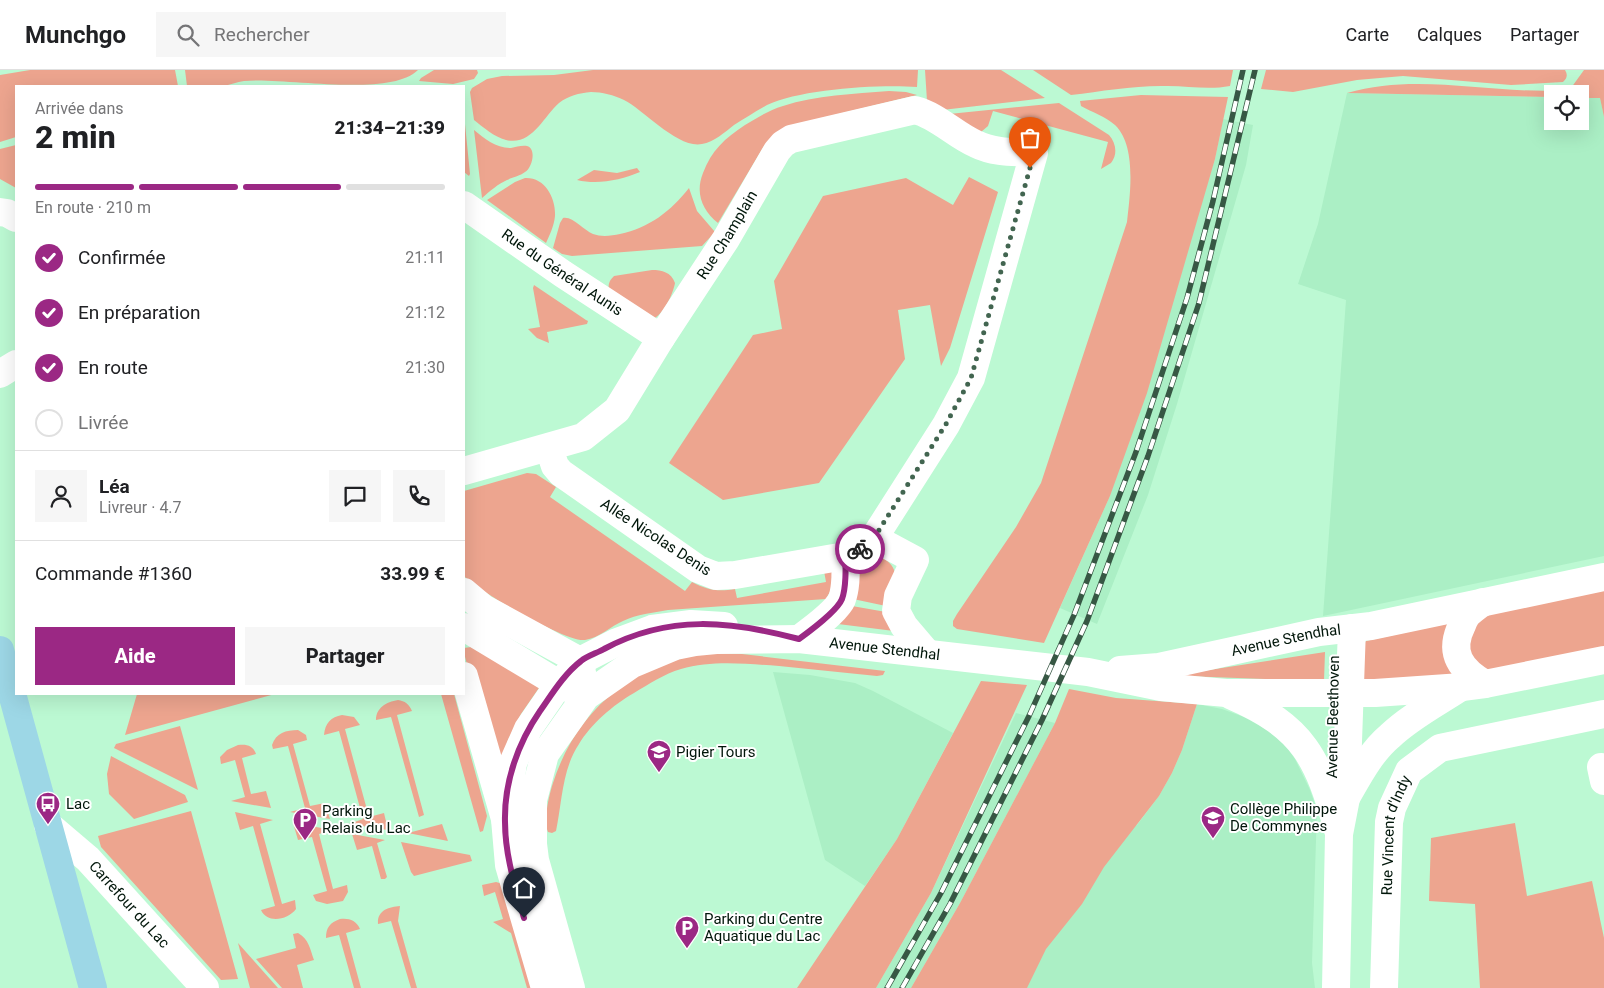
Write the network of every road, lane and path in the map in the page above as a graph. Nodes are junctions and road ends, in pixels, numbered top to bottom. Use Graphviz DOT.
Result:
graph roads {
  1 [pos="1034,153"];
  2 [pos="465,206"];
  3 [pos="0,212"];
  4 [pos="15,217"];
  5 [pos="661,338"];
  6 [pos="15,365"];
  7 [pos="0,374"];
  8 [pos="549,448"];
  9 [pos="465,471"];
  10 [pos="874,538"];
  11 [pos="845,556"];
  12 [pos="1604,578"];
  13 [pos="465,593"];
  14 [pos="1483,602"];
  15 [pos="465,628"];
  16 [pos="1343,629"];
  17 [pos="799,639"];
  18 [pos="0,650"];
  19 [pos="928,653"];
  20 [pos="1604,660"];
  21 [pos="580,661"];
  22 [pos="1088,672"];
  23 [pos="465,679"];
  24 [pos="559,684"];
  25 [pos="1474,686"];
  26 [pos="1226,693"];
  27 [pos="1342,694"];
  28 [pos="586,696"];
  29 [pos="1604,714"];
  30 [pos="1338,801"];
  31 [pos="505,819"];
  32 [pos="48,825"];
  33 [pos="82,947"];
  34 [pos="81,988"];
  35 [pos="93,988"];
  36 [pos="205,988"];
  37 [pos="545,988"];
  38 [pos="571,988"];
  39 [pos="1336,988"];
  40 [pos="1384,988"];
  1 -- 5 [label="street, Rue Champlain"];
  1 -- 10 [label="street, Allée Nicolas Denis"];
  2 -- 5 [label="street, Rue du Général Aunis"];
  3 -- 4 [label="street"];
  5 -- 8 [label="street, Rue Champlain"];
  6 -- 7 [label="street"];
  8 -- 9 [label="street, Rue Champlain"];
  8 -- 11 [label="street, Allée Nicolas Denis"];
  10 -- 11 [label="street, Allée Nicolas Denis"];
  10 -- 19 [label="street"];
  11 -- 17 [label="street"];
  12 -- 14 [label="street, Avenue Stendhal"];
  13 -- 21 [label="street"];
  14 -- 16 [label="street, Avenue Stendhal"];
  14 -- 25 [label="street"];
  15 -- 24 [label="street"];
  16 -- 22 [label="street, Avenue Stendhal"];
  16 -- 27 [label="street, Avenue Beethoven"];
  17 -- 19 [label="street, Avenue Stendhal"];
  17 -- 21 [label="street, Avenue Stendhal"];
  17 -- 28 [label="street, Avenue Stendhal"];
  18 -- 32 [label="main road"];
  19 -- 22 [label="street, Avenue Stendhal"];
  20 -- 25 [label="street, Avenue Stendhal"];
  21 -- 24 [label="street, Avenue Stendhal"];
  21 -- 28 [label="street"];
  22 -- 26 [label="street, Avenue Stendhal"];
  23 -- 31 [label="street"];
  24 -- 28 [label="street"];
  24 -- 31 [label="street, Avenue Stendhal"];
  25 -- 27 [label="street, Avenue Stendhal"];
  25 -- 30 [label="street, Avenue Beethoven"];
  26 -- 27 [label="street, Avenue Stendhal"];
  26 -- 30 [label="street, Avenue Beethoven"];
  27 -- 30 [label="street, Avenue Beethoven"];
  28 -- 38 [label="street, Avenue Stendhal"];
  29 -- 40 [label="street, Rue Vincent d'Indy"];
  30 -- 39 [label="street, Avenue Beethoven"];
  31 -- 37 [label="street"];
  32 -- 33 [label="main road"];
  32 -- 36 [label="street, Carrefour du Lac"];
  33 -- 34 [label="street"];
  33 -- 35 [label="main road"];
}
